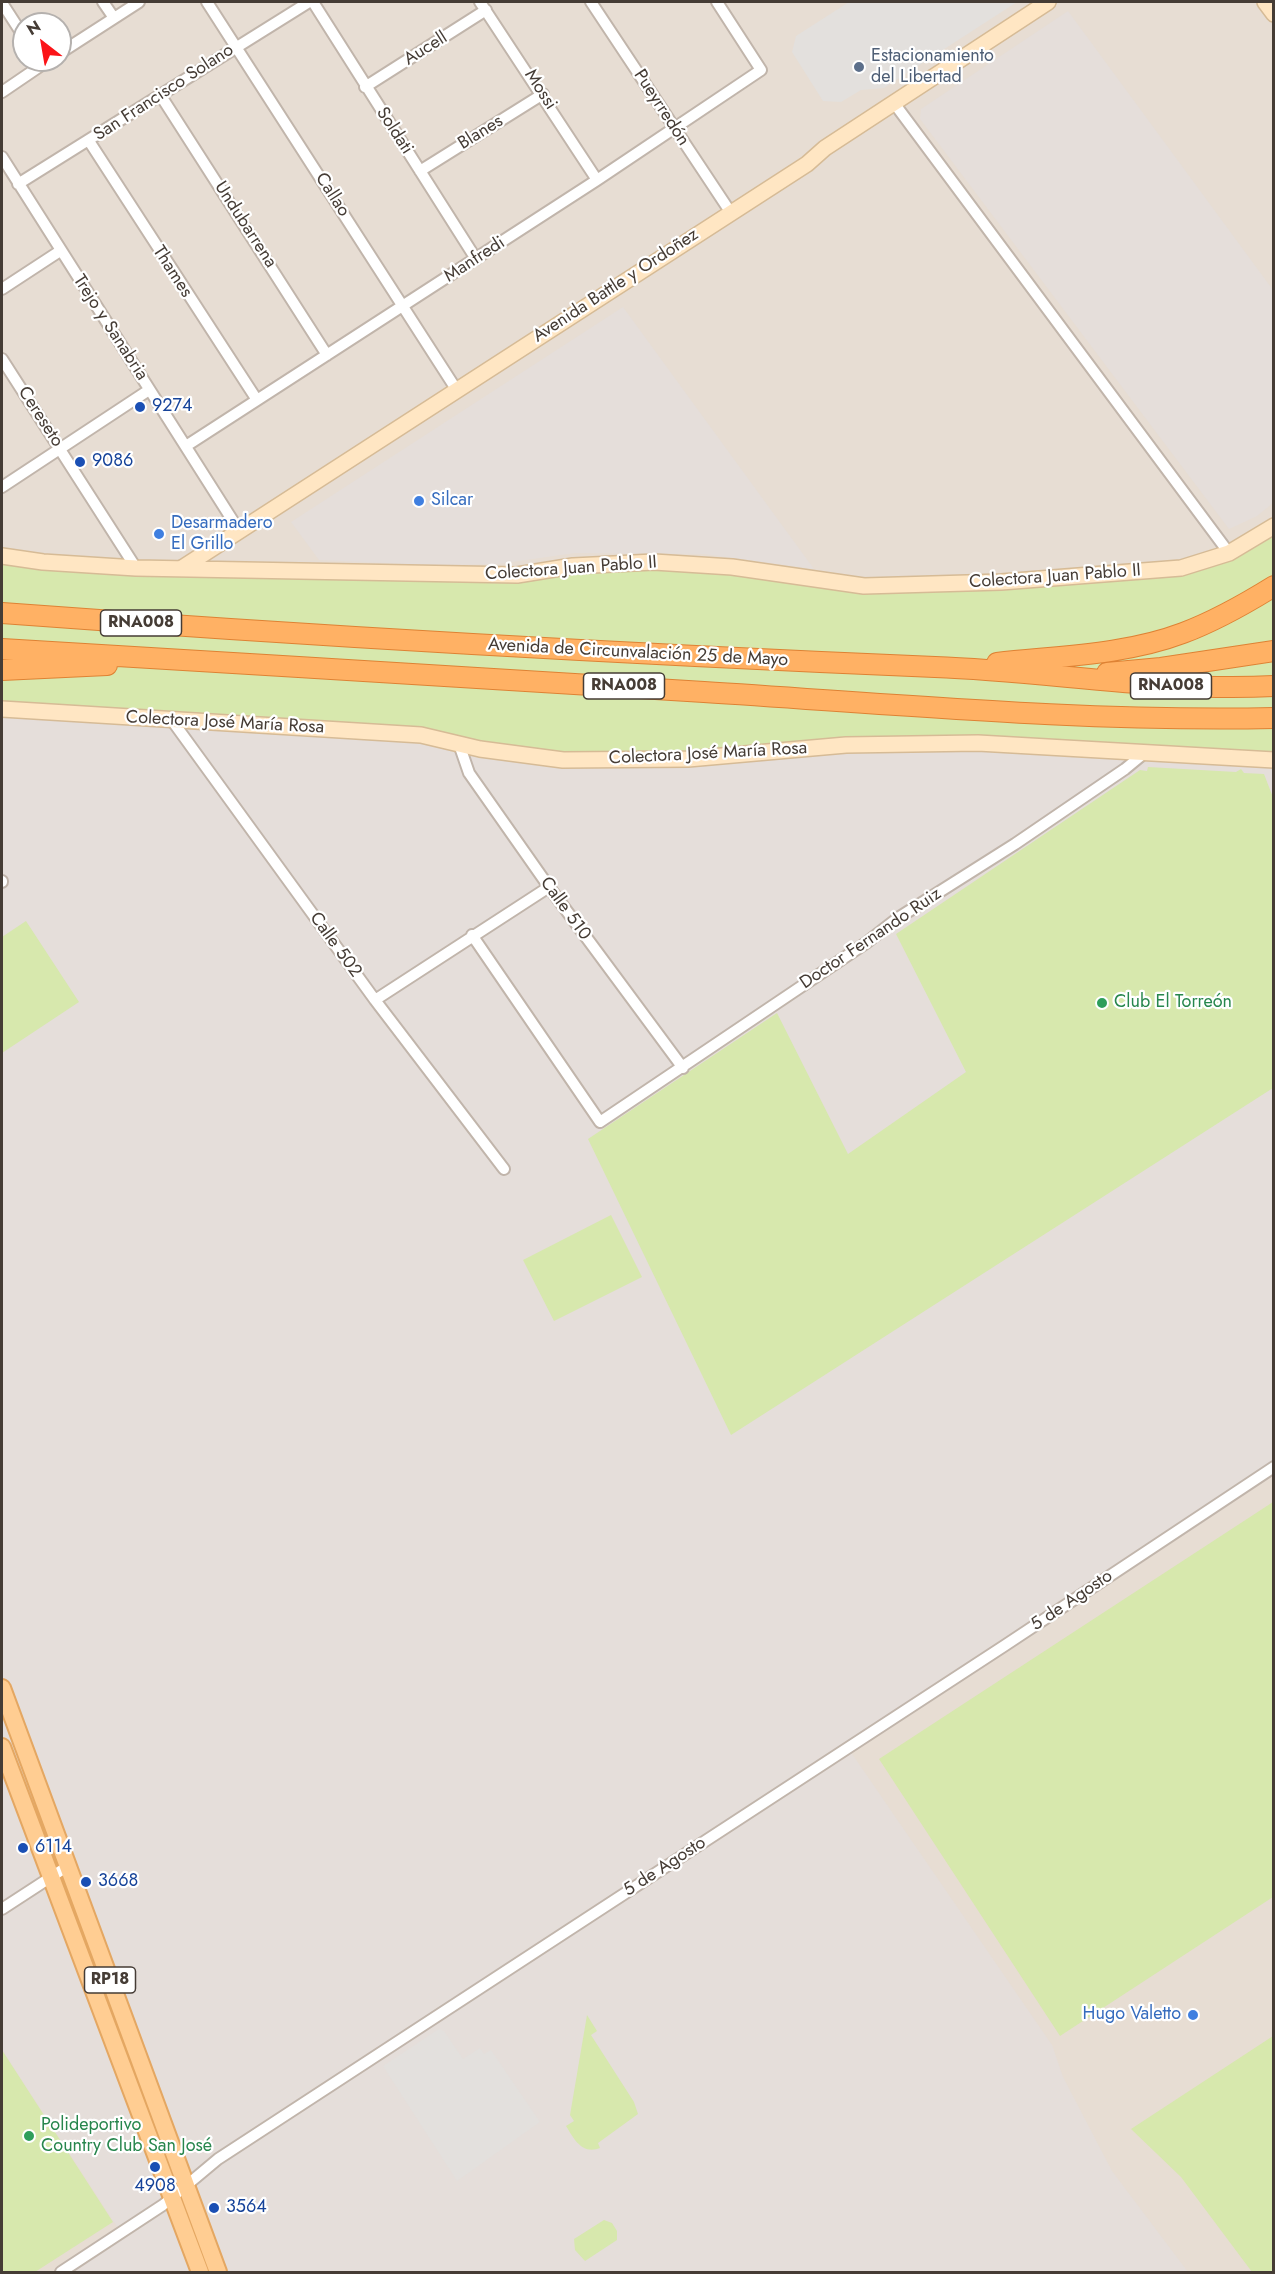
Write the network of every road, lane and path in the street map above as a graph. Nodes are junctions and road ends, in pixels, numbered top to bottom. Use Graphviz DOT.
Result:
graph roads {
  1 [pos="103,2"];
  2 [pos="139,2"];
  3 [pos="207,2"];
  4 [pos="311,2"];
  5 [pos="591,2"];
  6 [pos="717,2"];
  7 [pos="1048,2"];
  8 [pos="1265,2"];
  9 [pos="2,3"];
  10 [pos="483,6"];
  11 [pos="1274,14"];
  12 [pos="12,18"];
  13 [pos="114,18"];
  14 [pos="72,45"];
  15 [pos="236,48"];
  16 [pos="30,72"];
  17 [pos="365,87"];
  18 [pos="2,92"];
  19 [pos="543,94"];
  20 [pos="161,96"];
  21 [pos="894,103"];
  22 [pos="674,129"];
  23 [pos="89,141"];
  24 [pos="2,157"];
  25 [pos="420,171"];
  26 [pos="597,180"];
  27 [pos="18,184"];
  28 [pos="731,213"];
  29 [pos="60,250"];
  30 [pos="476,260"];
  31 [pos="2,289"];
  32 [pos="403,306"];
  33 [pos="327,355"];
  34 [pos="2,359"];
  35 [pos="456,389"];
  36 [pos="149,390"];
  37 [pos="256,400"];
  38 [pos="186,446"];
  39 [pos="61,448"];
  40 [pos="2,487"];
  41 [pos="1274,526"];
  42 [pos="238,529"];
  43 [pos="1229,553"];
  44 [pos="2,556"];
  45 [pos="136,568"];
  46 [pos="182,568"];
  47 [pos="1274,586"];
  48 [pos="2,607"];
  49 [pos="2,613"];
  50 [pos="64,618"];
  51 [pos="2,649"];
  52 [pos="1274,651"];
  53 [pos="147,658"];
  54 [pos="957,668"];
  55 [pos="2,670"];
  56 [pos="1068,676"];
  57 [pos="1274,686"];
  58 [pos="2,709"];
  59 [pos="1274,718"];
  60 [pos="171,720"];
  61 [pos="1202,720"];
  62 [pos="1274,729"];
  63 [pos="459,744"];
  64 [pos="1142,755"];
  65 [pos="1274,760"];
  66 [pos="549,887"];
  67 [pos="472,935"];
  68 [pos="375,1000"];
  69 [pos="682,1068"];
  70 [pos="504,1169"];
  71 [pos="1274,1467"];
  72 [pos="2,1688"];
  73 [pos="2,1747"];
  74 [pos="68,1866"];
  75 [pos="50,1876"];
  76 [pos="2,1909"];
  77 [pos="186,2185"];
  78 [pos="172,2199"];
  79 [pos="61,2272"];
  80 [pos="200,2272"];
  81 [pos="218,2272"];
  1 -- 13 [label="street"];
  2 -- 13 [label="street"];
  3 -- 15 [label="street, Callao"];
  4 -- 15 [label="street, San Francisco Solano"];
  4 -- 17 [label="street, Soldati"];
  5 -- 22 [label="street, Pueyrredón"];
  6 -- 22 [label="street, Manfredi"];
  7 -- 21 [label="main road, Avenida Battle y Ordoñez"];
  8 -- 11 [label="main road"];
  9 -- 12 [label="street"];
  10 -- 17 [label="street, Aucell"];
  10 -- 19 [label="street, Mossi"];
  13 -- 14 [label="street"];
  15 -- 20 [label="street, San Francisco Solano"];
  15 -- 32 [label="street, Callao"];
  16 -- 18 [label="street"];
  17 -- 25 [label="street, Soldati"];
  19 -- 25 [label="street, Blanes"];
  19 -- 26 [label="street, Mossi"];
  20 -- 23 [label="street, San Francisco Solano"];
  20 -- 33 [label="street, Undubarrena"];
  21 -- 28 [label="main road, Avenida Battle y Ordoñez"];
  21 -- 43 [label="street"];
  22 -- 26 [label="street, Manfredi"];
  22 -- 28 [label="street, Pueyrredón"];
  23 -- 27 [label="street, San Francisco Solano"];
  23 -- 37 [label="street, Thames"];
  24 -- 27 [label="street, Trejo y Sanabria"];
  25 -- 30 [label="street, Soldati"];
  26 -- 30 [label="street, Manfredi"];
  27 -- 29 [label="street, Trejo y Sanabria"];
  28 -- 35 [label="main road, Avenida Battle y Ordoñez"];
  29 -- 31 [label="street"];
  29 -- 36 [label="street, Trejo y Sanabria"];
  30 -- 32 [label="street, Manfredi"];
  32 -- 33 [label="street, Manfredi"];
  32 -- 35 [label="street, Callao"];
  33 -- 37 [label="street, Manfredi"];
  34 -- 39 [label="street, Cereseto"];
  35 -- 42 [label="main road, Avenida Battle y Ordoñez"];
  36 -- 38 [label="street, Trejo y Sanabria"];
  36 -- 39 [label="street"];
  37 -- 38 [label="street, Manfredi"];
  38 -- 42 [label="street, Trejo y Sanabria"];
  39 -- 40 [label="street"];
  39 -- 45 [label="street, Cereseto"];
  41 -- 43 [label="main road, Colectora Juan Pablo II"];
  42 -- 46 [label="main road, Avenida Battle y Ordoñez"];
  43 -- 46 [label="main road, Colectora Juan Pablo II"];
  44 -- 45 [label="main road, Colectora Juan Pablo II"];
  45 -- 46 [label="main road, Colectora Juan Pablo II"];
  47 -- 54 [label="highway"];
  48 -- 50 [label="highway"];
  49 -- 50 [label="highway, Avenida de Circunvalación 25 de Mayo / RNA008"];
  50 -- 54 [label="highway, Avenida de Circunvalación 25 de Mayo / RNA008"];
  51 -- 53 [label="highway, Avenida de Circunvalación 25 de Mayo / RNA008"];
  52 -- 56 [label="highway"];
  53 -- 55 [label="highway"];
  53 -- 61 [label="highway, Avenida de Circunvalación 25 de Mayo / RNA008"];
  54 -- 56 [label="highway, Avenida de Circunvalación 25 de Mayo / RNA008"];
  56 -- 57 [label="highway, Avenida de Circunvalación 25 de Mayo / RNA008"];
  58 -- 60 [label="main road, Colectora José María Rosa"];
  59 -- 61 [label="highway, Avenida de Circunvalación 25 de Mayo / RNA008"];
  60 -- 63 [label="main road, Colectora José María Rosa"];
  60 -- 68 [label="street, Calle 502"];
  61 -- 62 [label="highway"];
  63 -- 64 [label="main road, Colectora José María Rosa"];
  63 -- 66 [label="street, Calle 510"];
  64 -- 65 [label="main road, Colectora José María Rosa"];
  64 -- 69 [label="street, Doctor Fernando Ruiz"];
  66 -- 67 [label="street"];
  66 -- 69 [label="street, Calle 510"];
  67 -- 68 [label="street"];
  67 -- 69 [label="street, Doctor Fernando Ruiz"];
  68 -- 70 [label="street, Calle 502"];
  71 -- 77 [label="street, 5 de Agosto"];
  72 -- 74 [label="main road, RP18"];
  73 -- 75 [label="main road, RP18"];
  74 -- 75 [label="street"];
  74 -- 77 [label="main road, RP18"];
  75 -- 76 [label="street"];
  75 -- 78 [label="main road, RP18"];
  77 -- 78 [label="street, 5 de Agosto"];
  77 -- 81 [label="main road, RP18"];
  78 -- 79 [label="street, 5 de Agosto"];
  78 -- 80 [label="main road, RP18"];
}
